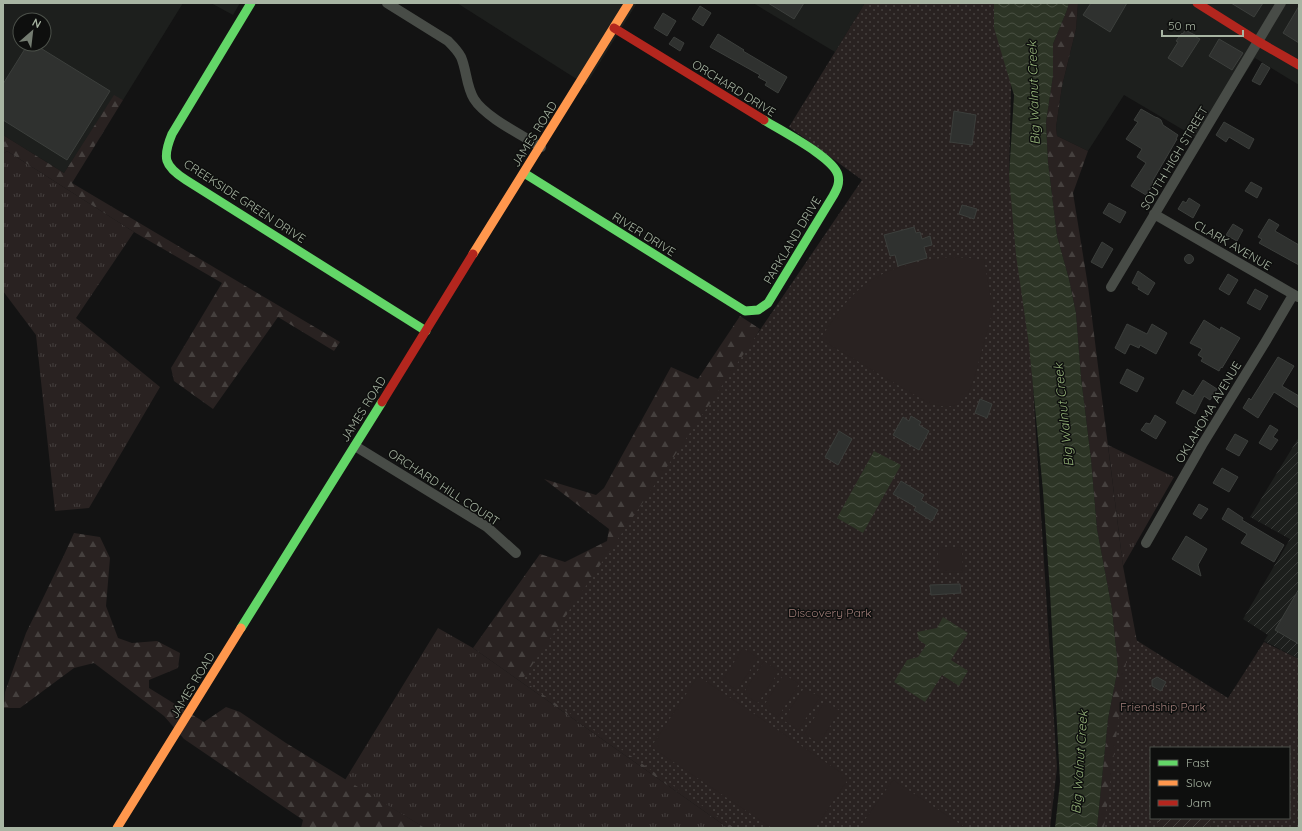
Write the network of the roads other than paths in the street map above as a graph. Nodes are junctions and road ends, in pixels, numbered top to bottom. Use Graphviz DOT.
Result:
graph roads {
  1 [pos="251,3"];
  2 [pos="387,3"];
  3 [pos="629,3"];
  4 [pos="1197,3"];
  5 [pos="1281,3"];
  6 [pos="614,28"];
  7 [pos="1259,42"];
  8 [pos="1299,65"];
  9 [pos="541,147"];
  10 [pos="837,172"];
  11 [pos="524,173"];
  12 [pos="1154,214"];
  13 [pos="1111,287"];
  14 [pos="1296,296"];
  15 [pos="752,312"];
  16 [pos="426,331"];
  17 [pos="355,446"];
  18 [pos="1146,543"];
  19 [pos="516,554"];
  20 [pos="117,828"];
  1 -- 16 [label="street, CREEKSIDE GREEN DRIVE"];
  2 -- 9 [label="street"];
  3 -- 6 [label="street, JAMES ROAD"];
  4 -- 7 [label="street"];
  5 -- 7 [label="street, SOUTH HIGH STREET"];
  6 -- 9 [label="street, JAMES ROAD"];
  6 -- 10 [label="street, ORCHARD DRIVE"];
  7 -- 8 [label="street"];
  7 -- 12 [label="street, SOUTH HIGH STREET"];
  9 -- 11 [label="street, JAMES ROAD"];
  10 -- 15 [label="street, PARKLAND DRIVE"];
  11 -- 15 [label="street, RIVER DRIVE"];
  11 -- 16 [label="street, JAMES ROAD"];
  12 -- 13 [label="street, SOUTH HIGH STREET"];
  12 -- 14 [label="street, CLARK AVENUE"];
  14 -- 18 [label="street, OKLAHOMA AVENUE"];
  16 -- 17 [label="street, JAMES ROAD"];
  17 -- 19 [label="street, ORCHARD HILL COURT"];
  17 -- 20 [label="street, JAMES ROAD"];
}
